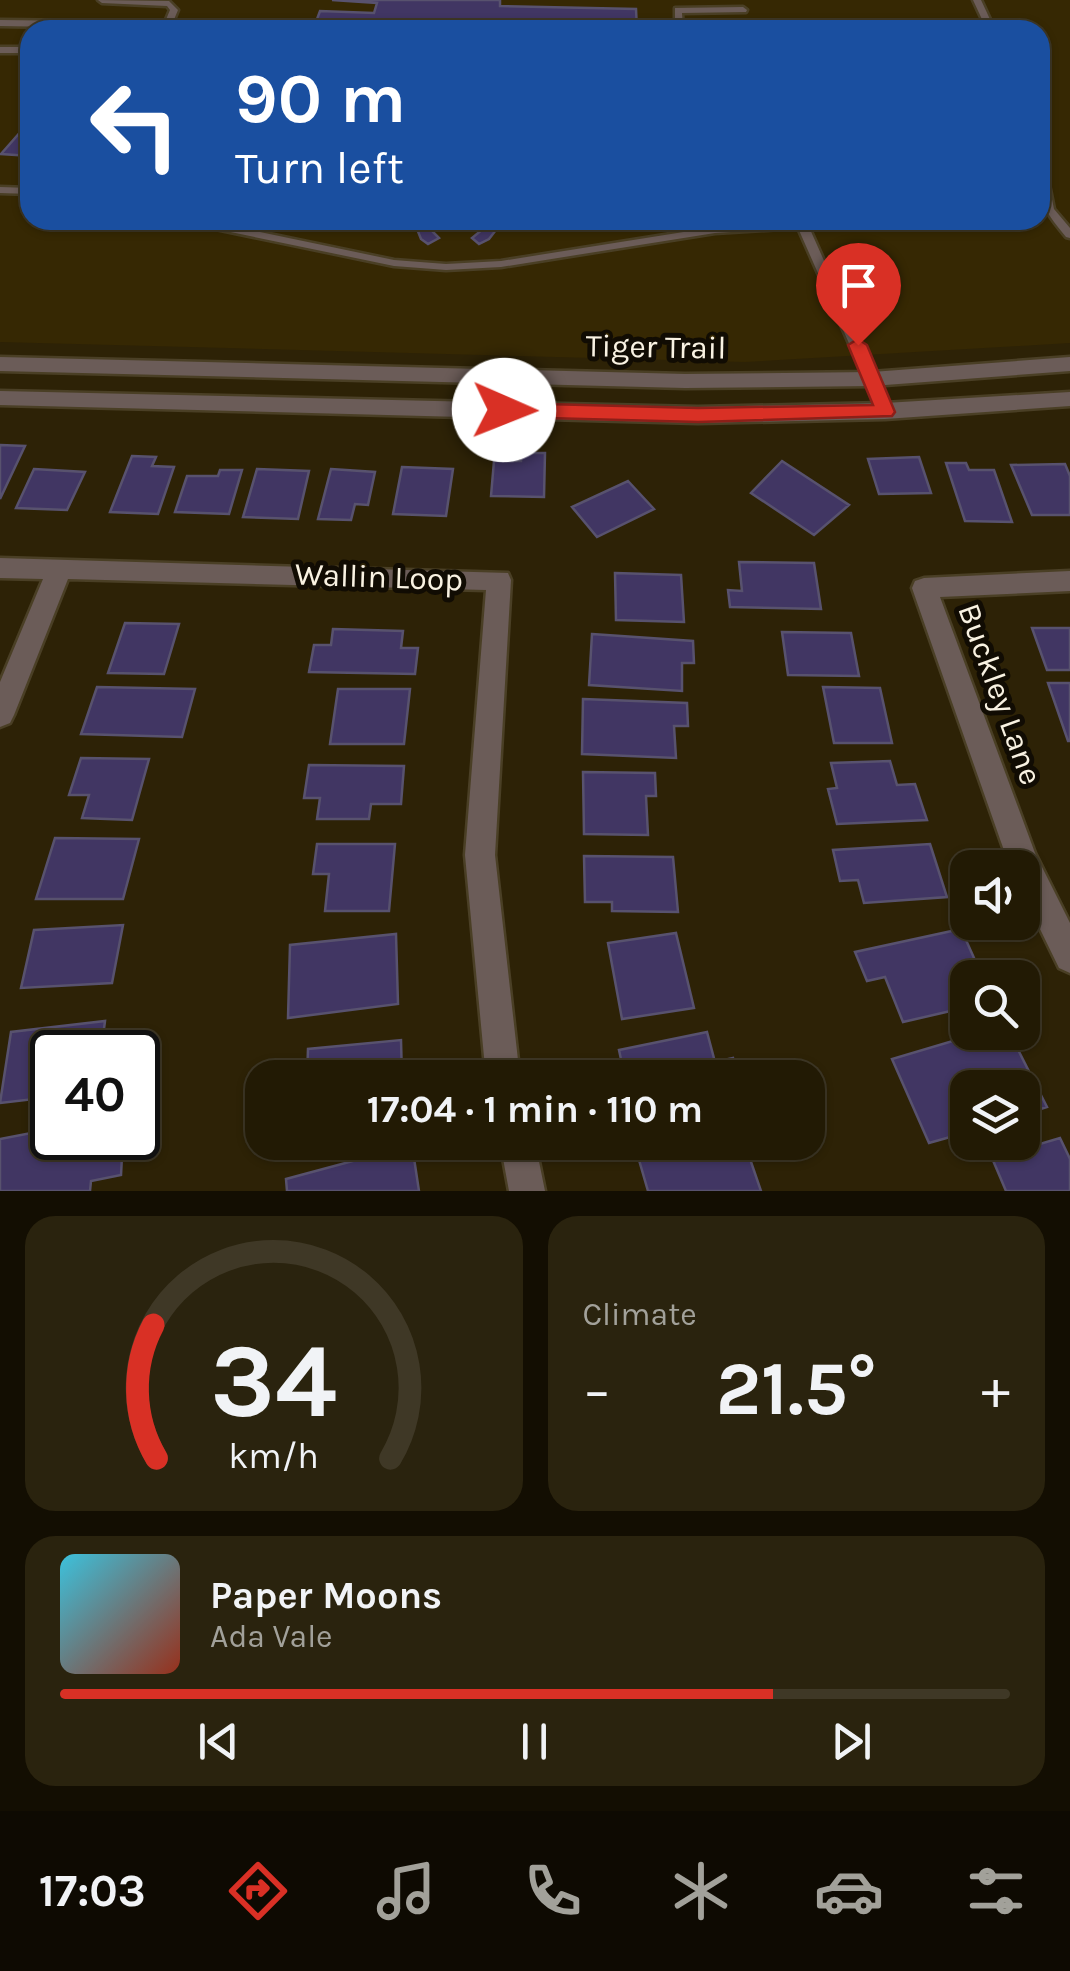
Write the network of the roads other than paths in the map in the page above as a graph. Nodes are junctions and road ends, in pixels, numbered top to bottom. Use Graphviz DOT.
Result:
graph roads {
  1 [pos="102,0"];
  2 [pos="742,5"];
  3 [pos="170,20"];
  4 [pos="679,20"];
  5 [pos="1050,214"];
  6 [pos="236,230"];
  7 [pos="715,230"];
  8 [pos="805,230"];
  9 [pos="1070,235"];
  10 [pos="0,364"];
  11 [pos="1070,364"];
  12 [pos="872,379"];
  13 [pos="0,398"];
  14 [pos="1070,399"];
  15 [pos="885,412"];
  16 [pos="0,568"];
  17 [pos="60,568"];
  18 [pos="1070,581"];
  19 [pos="0,715"];
  20 [pos="1070,957"];
  21 [pos="501,1060"];
  22 [pos="520,1160"];
  23 [pos="526,1191"];
  1 -- 3 [label="lane"];
  2 -- 4 [label="lane"];
  5 -- 9 [label="lane"];
  6 -- 7 [label="lane"];
  8 -- 12 [label="lane"];
  10 -- 12 [label="street, Tiger Trail"];
  11 -- 12 [label="street, Tiger Trail"];
  12 -- 15 [label="lane"];
  13 -- 15 [label="street, Tiger Trail"];
  14 -- 15 [label="street, Tiger Trail"];
  16 -- 17 [label="street, Wallin Loop"];
  17 -- 19 [label="street"];
  17 -- 21 [label="street, Wallin Loop"];
  18 -- 20 [label="street, Buckley Lane"];
  22 -- 23 [label="street"];
}
